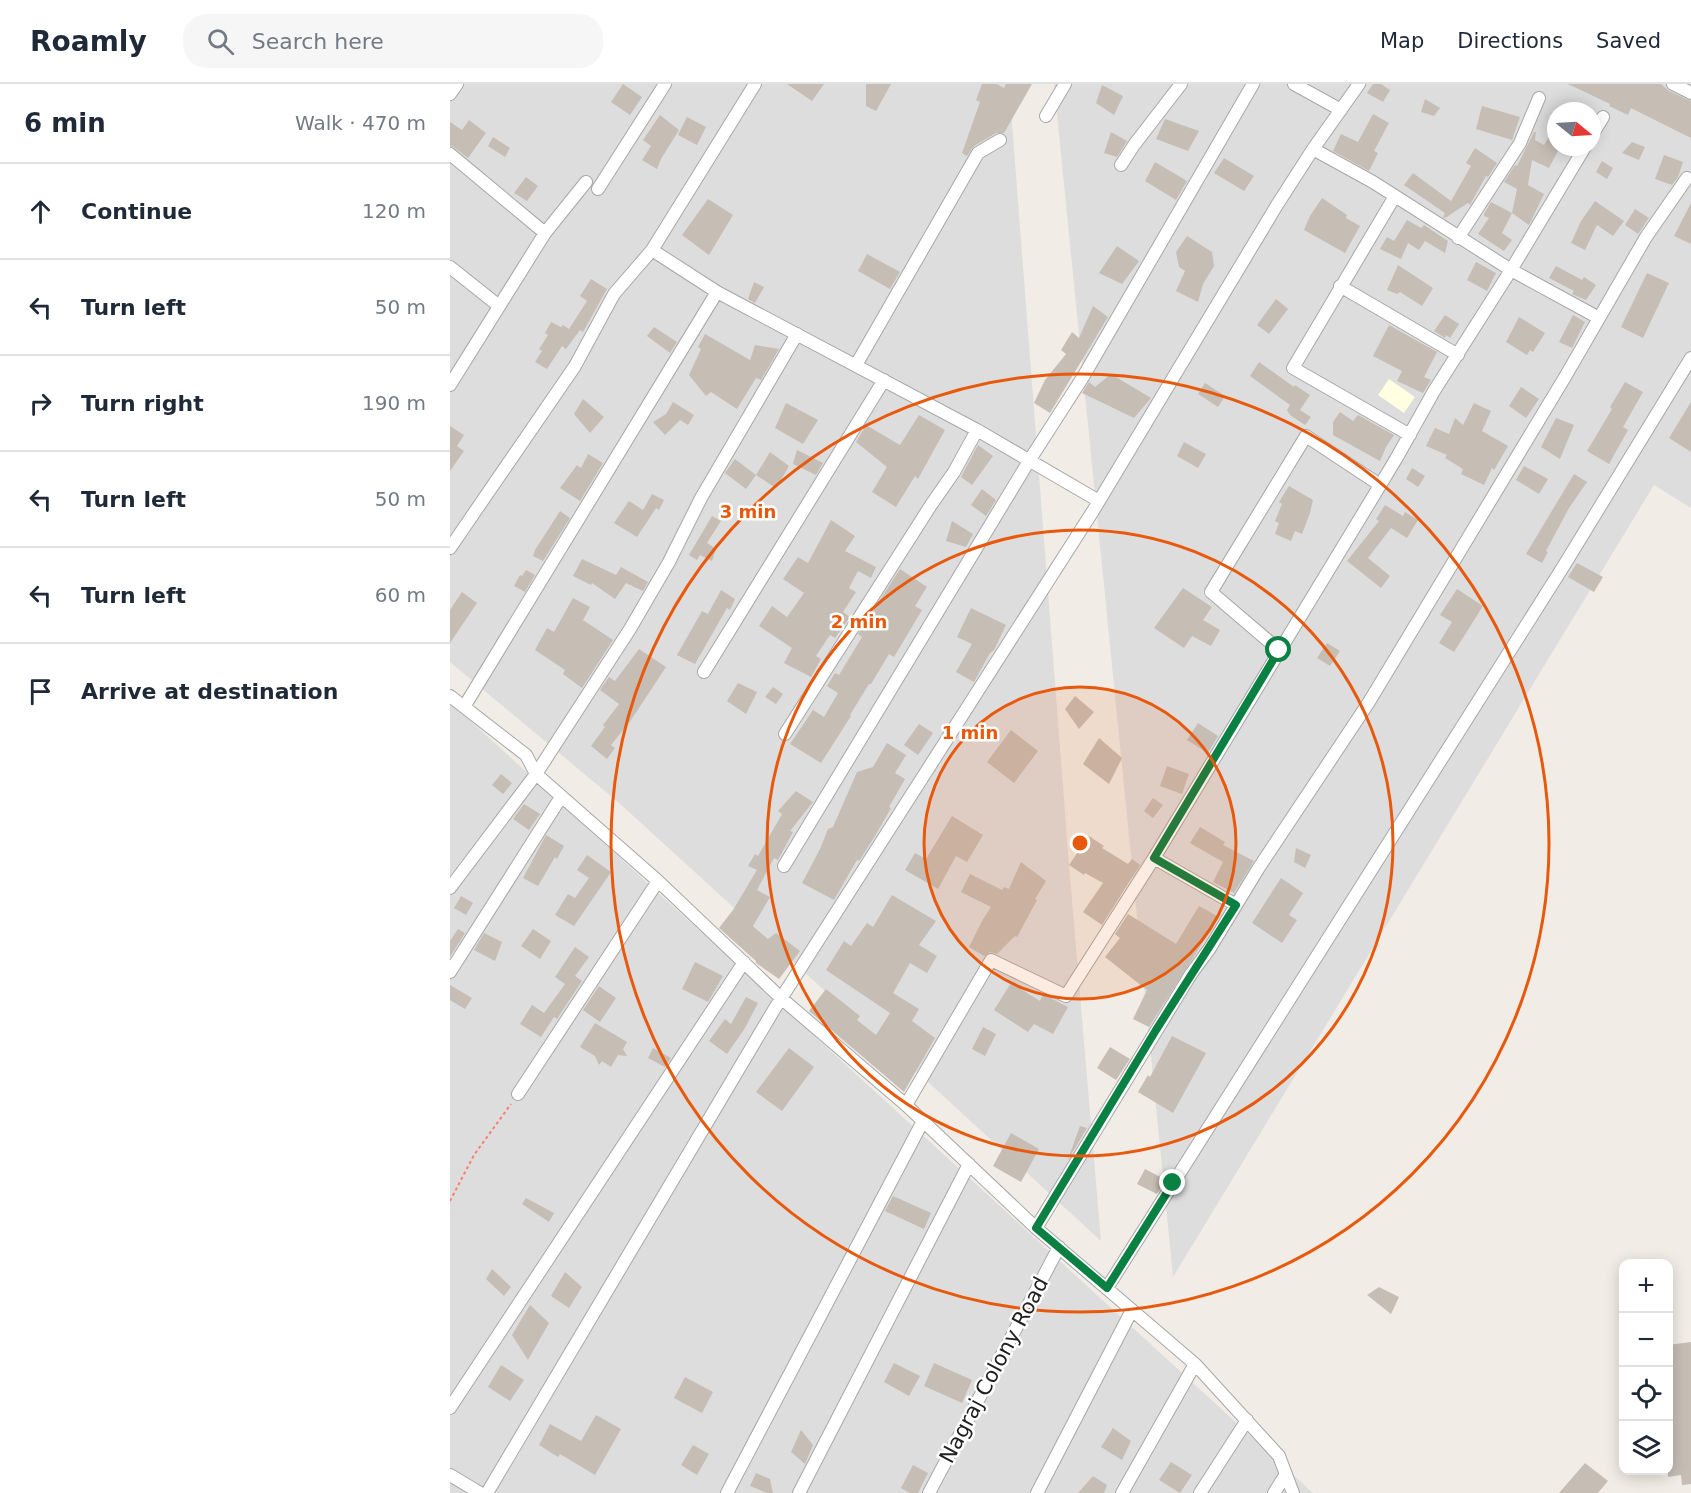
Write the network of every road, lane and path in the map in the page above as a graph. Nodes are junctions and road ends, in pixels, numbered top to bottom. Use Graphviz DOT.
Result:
graph roads {
  1 [pos="457,84"];
  2 [pos="665,84"];
  3 [pos="755,84"];
  4 [pos="1065,84"];
  5 [pos="1181,84"];
  6 [pos="1253,84"];
  7 [pos="1294,84"];
  8 [pos="1359,84"];
  9 [pos="1673,84"];
  10 [pos="1691,93"];
  11 [pos="450,94"];
  12 [pos="1539,98"];
  13 [pos="1341,110"];
  14 [pos="1046,116"];
  15 [pos="1603,117"];
  16 [pos="1601,120"];
  17 [pos="1000,140"];
  18 [pos="1313,149"];
  19 [pos="450,154"];
  20 [pos="1580,156"];
  21 [pos="1121,165"];
  22 [pos="1687,178"];
  23 [pos="586,182"];
  24 [pos="598,189"];
  25 [pos="1395,196"];
  26 [pos="545,233"];
  27 [pos="1458,238"];
  28 [pos="652,250"];
  29 [pos="450,267"];
  30 [pos="1511,270"];
  31 [pos="1340,286"];
  32 [pos="717,292"];
  33 [pos="499,306"];
  34 [pos="1599,318"];
  35 [pos="797,334"];
  36 [pos="1458,355"];
  37 [pos="1691,358"];
  38 [pos="856,365"];
  39 [pos="884,380"];
  40 [pos="450,385"];
  41 [pos="977,430"];
  42 [pos="1410,435"];
  43 [pos="1029,461"];
  44 [pos="1380,486"];
  45 [pos="1099,501"];
  46 [pos="450,548"];
  47 [pos="1279,650"];
  48 [pos="704,672"];
  49 [pos="450,696"];
  50 [pos="464,707"];
  51 [pos="785,734"];
  52 [pos="536,774"];
  53 [pos="561,797"];
  54 [pos="1154,858"];
  55 [pos="784,866"];
  56 [pos="658,881"];
  57 [pos="450,888"];
  58 [pos="1236,905"];
  59 [pos="744,962"];
  60 [pos="450,972"];
  61 [pos="781,998"];
  62 [pos="518,1094"];
  63 [pos="906,1105"];
  64 [pos="923,1121"];
  65 [pos="969,1164"];
  66 [pos="450,1201"];
  67 [pos="1036,1228"];
  68 [pos="1059,1246"];
  69 [pos="1107,1288"];
  70 [pos="1132,1310"];
  71 [pos="1195,1364"];
  72 [pos="450,1408"];
  73 [pos="1247,1420"];
  74 [pos="1286,1474"];
  75 [pos="450,1475"];
  76 [pos="480,1493"];
  77 [pos="487,1493"];
  78 [pos="727,1493"];
  79 [pos="799,1493"];
  80 [pos="929,1493"];
  81 [pos="1037,1493"];
  82 [pos="1122,1493"];
  83 [pos="1200,1493"];
  84 [pos="1274,1493"];
  85 [pos="1293,1493"];
  1 -- 11 [label="street"];
  2 -- 24 [label="street"];
  3 -- 28 [label="street"];
  4 -- 14 [label="street"];
  5 -- 21 [label="street"];
  6 -- 43 [label="street"];
  7 -- 13 [label="street"];
  8 -- 13 [label="street"];
  9 -- 10 [label="street"];
  12 -- 27 [label="street"];
  13 -- 18 [label="street"];
  15 -- 16 [label="street"];
  17 -- 38 [label="street"];
  18 -- 25 [label="street"];
  18 -- 45 [label="street"];
  19 -- 26 [label="street"];
  20 -- 30 [label="street"];
  22 -- 34 [label="street"];
  23 -- 26 [label="street"];
  25 -- 27 [label="street"];
  25 -- 31 [label="street"];
  26 -- 33 [label="street"];
  27 -- 30 [label="street"];
  28 -- 32 [label="street"];
  28 -- 46 [label="street"];
  29 -- 33 [label="street"];
  30 -- 34 [label="street"];
  30 -- 36 [label="street"];
  31 -- 36 [label="street"];
  31 -- 42 [label="street"];
  32 -- 35 [label="street"];
  32 -- 50 [label="street"];
  33 -- 40 [label="street"];
  34 -- 58 [label="street"];
  35 -- 38 [label="street"];
  35 -- 52 [label="street"];
  36 -- 42 [label="street"];
  37 -- 69 [label="street"];
  38 -- 39 [label="street"];
  39 -- 41 [label="street"];
  39 -- 48 [label="street"];
  41 -- 43 [label="street"];
  41 -- 51 [label="street"];
  42 -- 44 [label="street"];
  43 -- 45 [label="street"];
  43 -- 55 [label="street"];
  44 -- 47 [label="street"];
  44 -- 47 [label="street"];
  45 -- 61 [label="street"];
  47 -- 54 [label="street"];
  49 -- 50 [label="street"];
  50 -- 52 [label="street"];
  52 -- 53 [label="street"];
  52 -- 57 [label="street"];
  53 -- 56 [label="street"];
  53 -- 60 [label="street"];
  54 -- 58 [label="street"];
  54 -- 63 [label="street"];
  56 -- 59 [label="street"];
  56 -- 62 [label="street"];
  58 -- 67 [label="street"];
  59 -- 61 [label="street"];
  59 -- 72 [label="street"];
  61 -- 63 [label="street"];
  61 -- 77 [label="street"];
  62 -- 66 [label="path"];
  63 -- 64 [label="street"];
  64 -- 65 [label="street"];
  64 -- 78 [label="street"];
  65 -- 67 [label="street"];
  65 -- 79 [label="street"];
  67 -- 68 [label="street"];
  68 -- 69 [label="street"];
  68 -- 80 [label="street, Nagraj Colony Road"];
  69 -- 70 [label="street"];
  70 -- 71 [label="street"];
  70 -- 81 [label="street"];
  71 -- 73 [label="street"];
  71 -- 82 [label="street"];
  73 -- 74 [label="street"];
  73 -- 83 [label="street"];
  74 -- 84 [label="street"];
  74 -- 85 [label="street"];
  75 -- 76 [label="street"];
}
